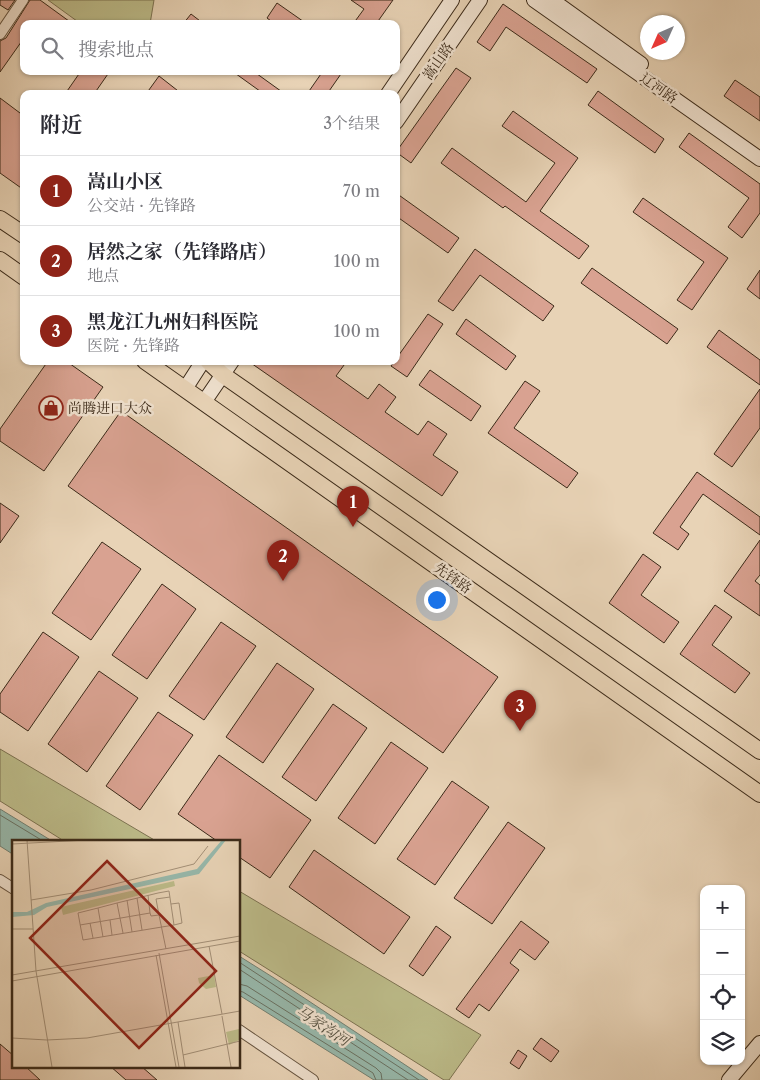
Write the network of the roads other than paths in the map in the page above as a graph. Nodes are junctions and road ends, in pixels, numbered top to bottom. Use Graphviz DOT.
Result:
graph roads {
  1 [pos="23,0"];
  2 [pos="452,0"];
  3 [pos="480,0"];
  4 [pos="534,0"];
  5 [pos="552,0"];
  6 [pos="0,34"];
  7 [pos="391,90"];
  8 [pos="400,116"];
  9 [pos="760,148"];
  10 [pos="760,159"];
  11 [pos="0,219"];
  12 [pos="20,232"];
  13 [pos="0,260"];
  14 [pos="20,274"];
  15 [pos="151,365"];
  16 [pos="200,365"];
  17 [pos="228,368"];
  18 [pos="185,389"];
  19 [pos="204,402"];
  20 [pos="760,751"];
  21 [pos="760,794"];
  22 [pos="0,880"];
  23 [pos="12,888"];
  24 [pos="240,1031"];
  25 [pos="760,1044"];
  26 [pos="313,1080"];
  27 [pos="729,1080"];
  1 -- 6 [label="street"];
  2 -- 7 [label="main road, 嵩山路"];
  3 -- 8 [label="main road, 嵩山路"];
  4 -- 10 [label="main road, 辽河路"];
  5 -- 9 [label="main road, 辽河路"];
  11 -- 12 [label="main road"];
  13 -- 14 [label="main road"];
  15 -- 18 [label="main road, 先锋路"];
  16 -- 18 [label="main road"];
  17 -- 19 [label="main road"];
  17 -- 20 [label="main road"];
  18 -- 19 [label="main road, 先锋路"];
  19 -- 21 [label="main road, 先锋路"];
  22 -- 23 [label="street"];
  24 -- 26 [label="street"];
  25 -- 27 [label="main road"];
}
